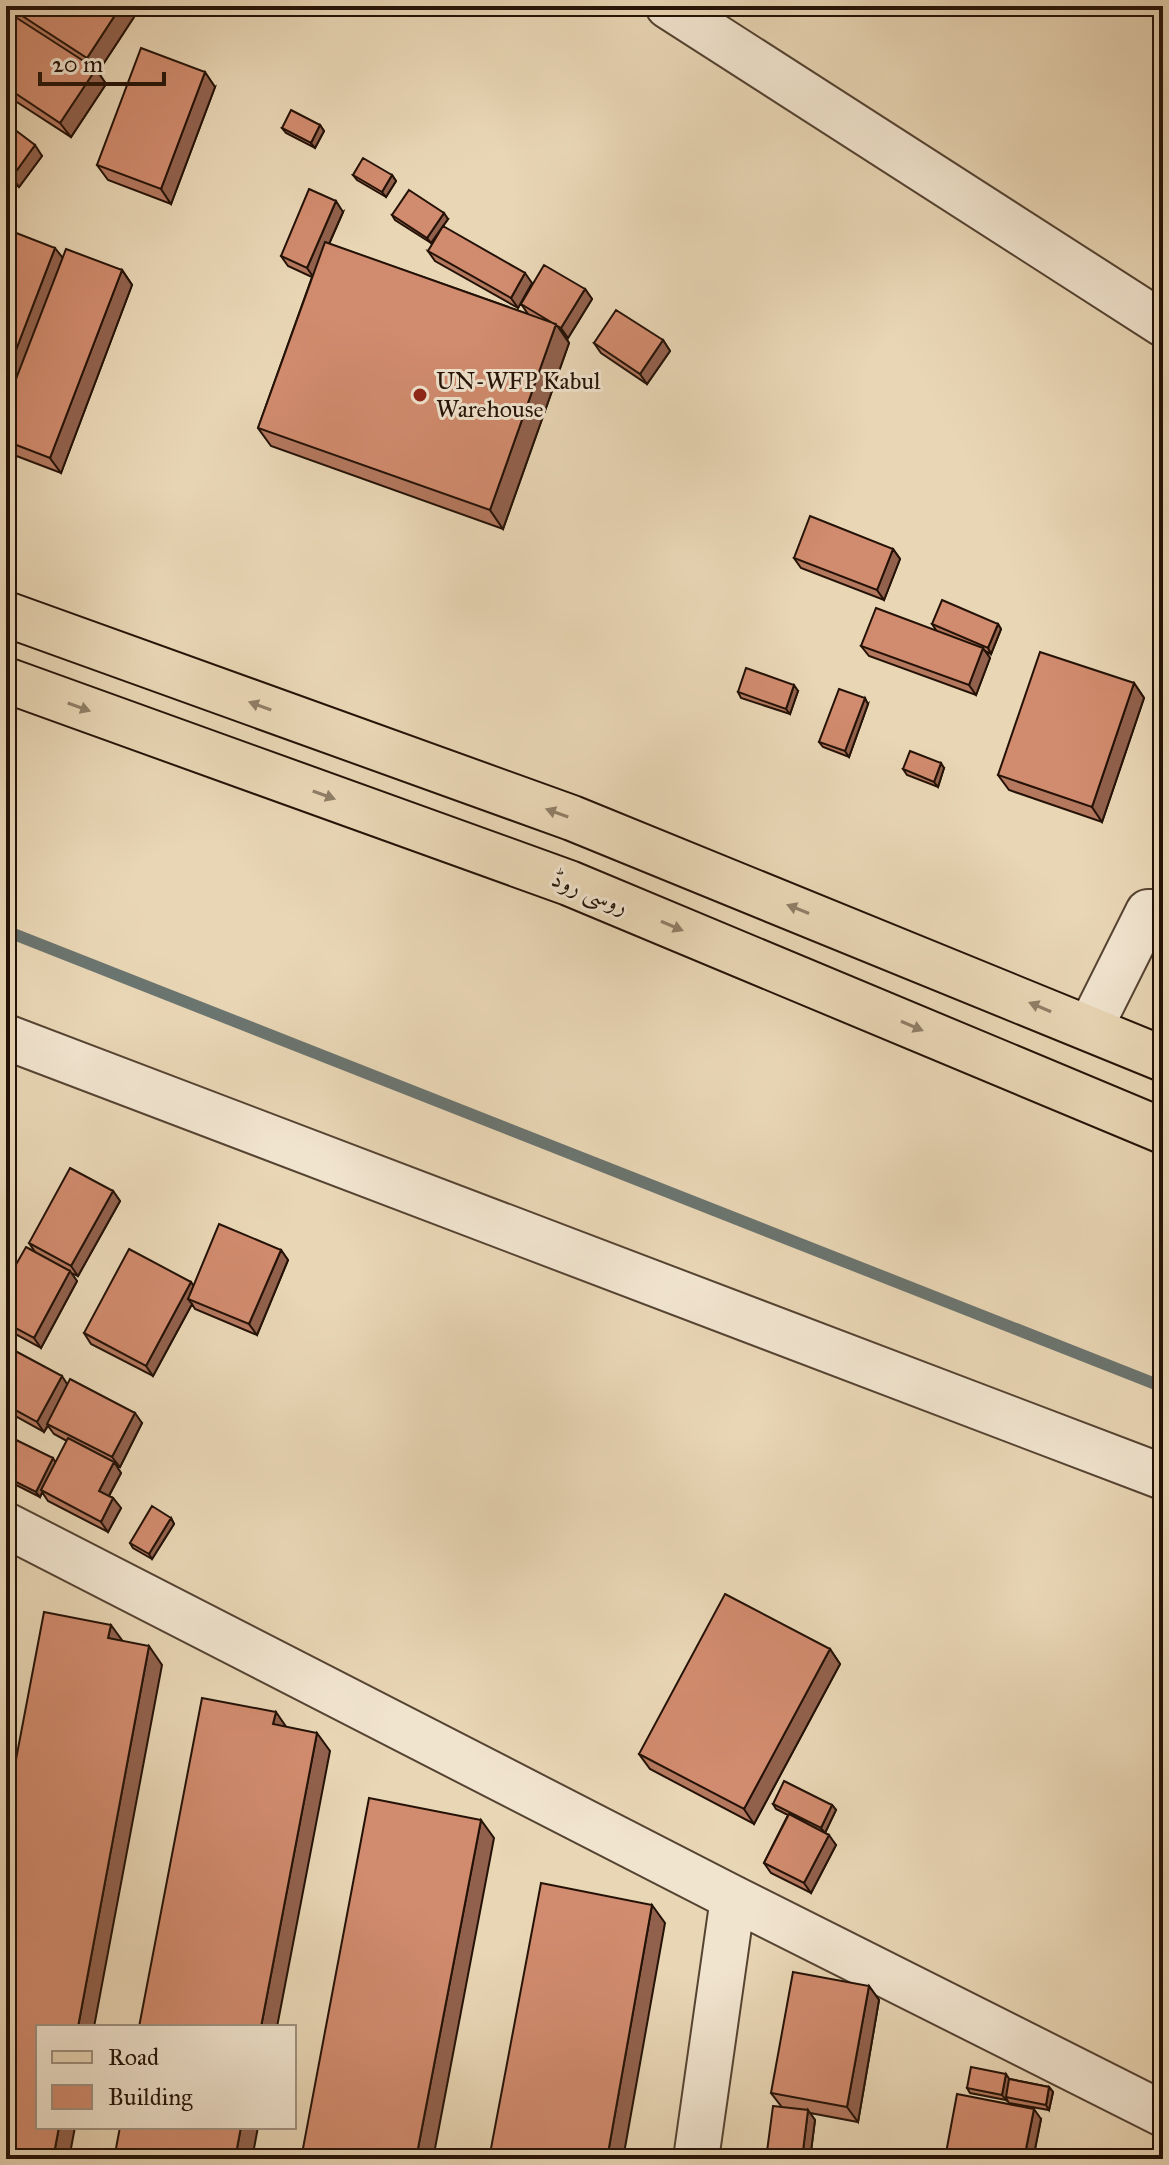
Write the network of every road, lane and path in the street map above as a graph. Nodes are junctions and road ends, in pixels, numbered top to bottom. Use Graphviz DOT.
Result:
graph roads {
  1 [pos="668,6"];
  2 [pos="1163,324"];
  3 [pos="6,614"];
  4 [pos="6,680"];
  5 [pos="1163,912"];
  6 [pos="1090,1028"];
  7 [pos="6,1037"];
  8 [pos="1163,1059"];
  9 [pos="1061,1088"];
  10 [pos="1163,1131"];
  11 [pos="1163,1477"];
  12 [pos="6,1525"];
  13 [pos="733,1898"];
  14 [pos="1163,2114"];
  15 [pos="696,2159"];
  1 -- 2 [label="lane"];
  6 -- 3 [label="main road, one-way"];
  4 -- 9 [label="main road, روسی روڈ, one-way"];
  5 -- 6 [label="lane"];
  6 -- 8 [label="main road"];
  6 -- 9 [label="main road"];
  7 -- 11 [label="lane"];
  9 -- 10 [label="main road, روسی روڈ"];
  12 -- 13 [label="lane"];
  13 -- 14 [label="lane"];
  13 -- 15 [label="lane"];
}
